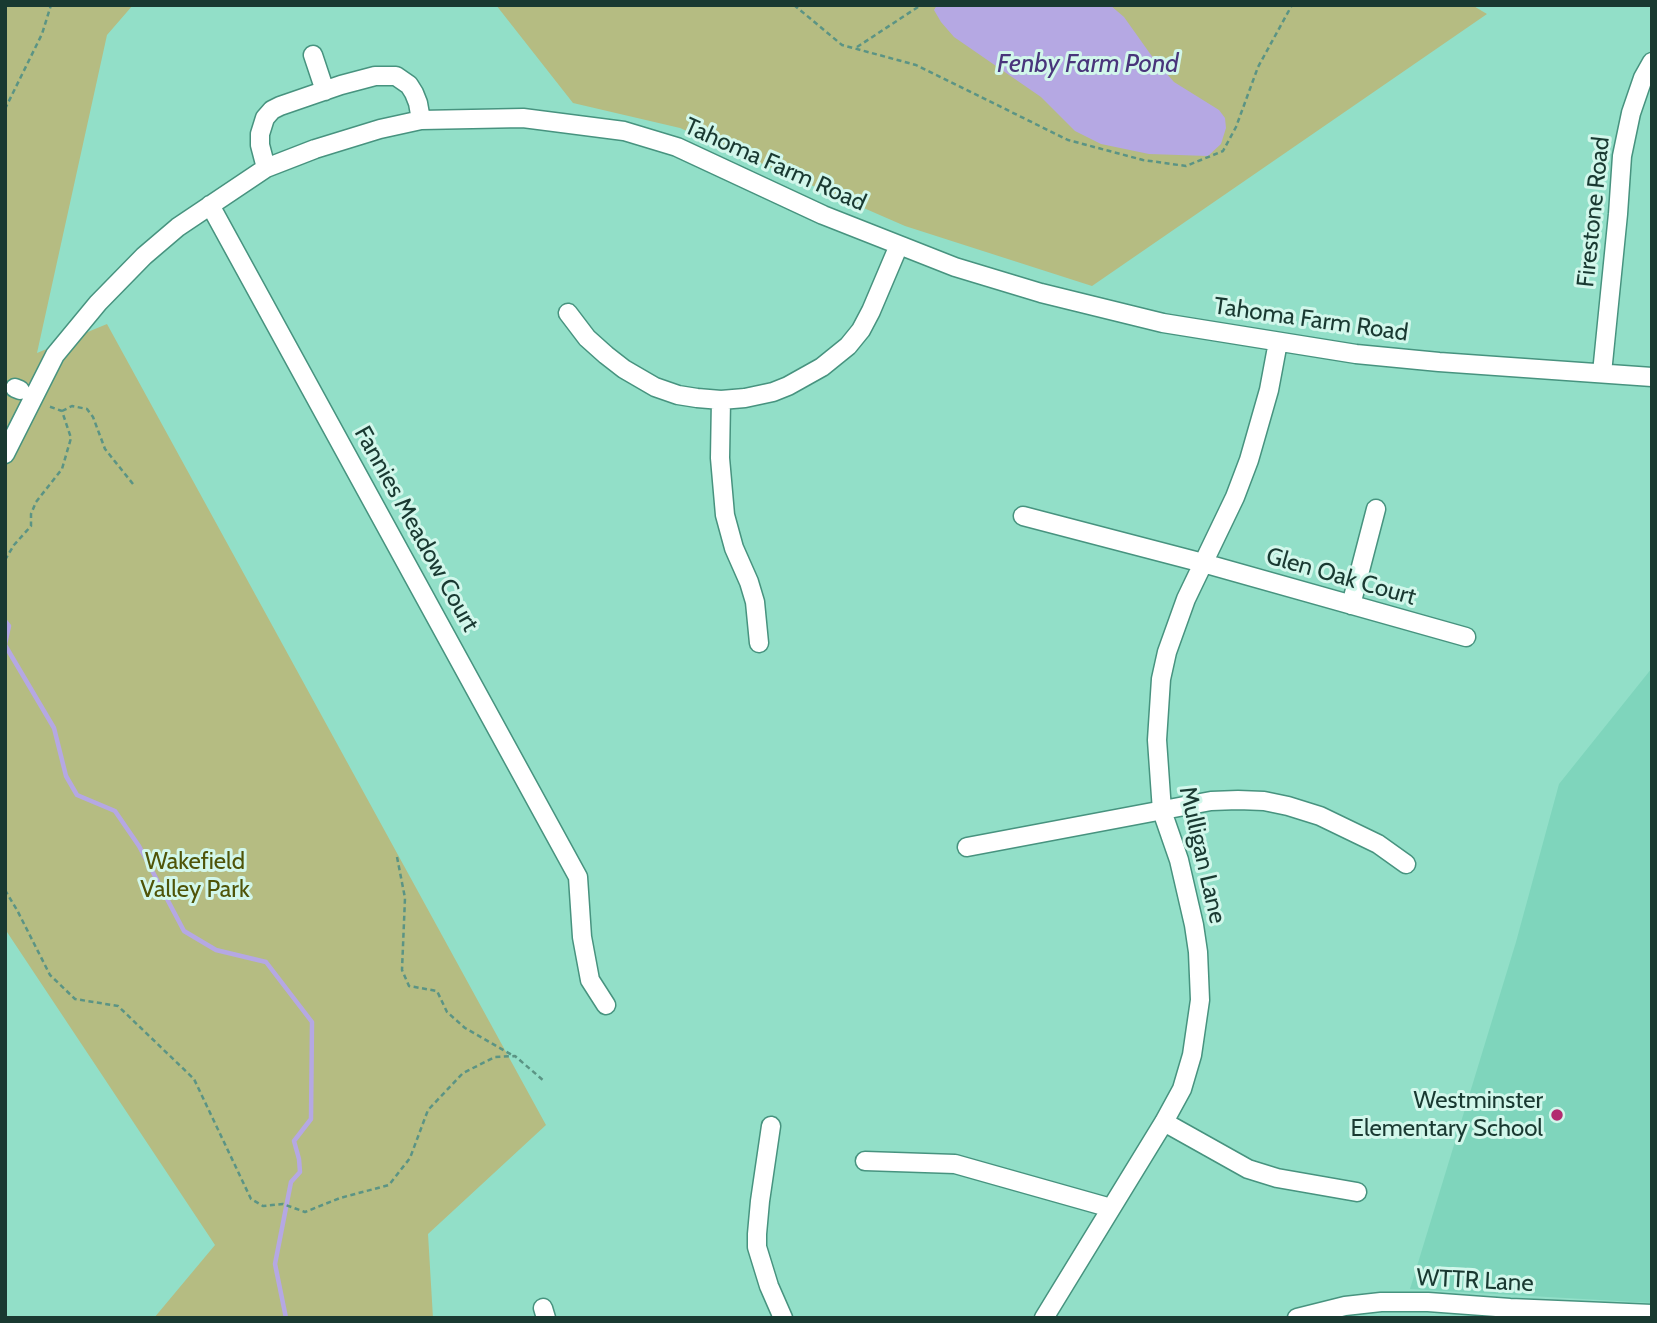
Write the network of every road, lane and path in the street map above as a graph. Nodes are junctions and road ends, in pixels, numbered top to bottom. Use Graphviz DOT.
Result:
graph roads {
  1 [pos="51,5"];
  2 [pos="794,5"];
  3 [pos="921,5"];
  4 [pos="1292,5"];
  5 [pos="855,48"];
  6 [pos="313,55"];
  7 [pos="1652,62"];
  8 [pos="324,91"];
  9 [pos="5,109"];
  10 [pos="421,120"];
  11 [pos="266,168"];
  12 [pos="210,205"];
  13 [pos="899,245"];
  14 [pos="568,313"];
  15 [pos="1278,342"];
  16 [pos="1602,373"];
  17 [pos="1652,377"];
  18 [pos="721,400"];
  19 [pos="45,404"];
  20 [pos="62,411"];
  21 [pos="5,454"];
  22 [pos="133,484"];
  23 [pos="1376,509"];
  24 [pos="1023,516"];
  25 [pos="5,560"];
  26 [pos="1203,563"];
  27 [pos="1351,605"];
  28 [pos="1466,638"];
  29 [pos="759,643"];
  30 [pos="1162,811"];
  31 [pos="967,847"];
  32 [pos="397,857"];
  33 [pos="1406,864"];
  34 [pos="5,890"];
  35 [pos="606,1005"];
  36 [pos="515,1056"];
  37 [pos="544,1081"];
  38 [pos="1164,1122"];
  39 [pos="771,1126"];
  40 [pos="865,1161"];
  41 [pos="1357,1192"];
  42 [pos="1111,1208"];
  43 [pos="1652,1314"];
  44 [pos="783,1318"];
  45 [pos="1044,1318"];
  46 [pos="1297,1318"];
  1 -- 9 [label="path"];
  2 -- 5 [label="path"];
  3 -- 5 [label="path"];
  4 -- 5 [label="path"];
  6 -- 8 [label="street"];
  7 -- 16 [label="street, Firestone Road"];
  8 -- 10 [label="street"];
  8 -- 11 [label="street"];
  10 -- 11 [label="street, Tahoma Farm Road"];
  10 -- 13 [label="street, Tahoma Farm Road"];
  11 -- 12 [label="street, Tahoma Farm Road"];
  12 -- 21 [label="street, Tahoma Farm Road"];
  12 -- 35 [label="street, Fannies Meadow Court"];
  13 -- 15 [label="street, Tahoma Farm Road"];
  13 -- 18 [label="street"];
  14 -- 18 [label="street"];
  15 -- 16 [label="street, Tahoma Farm Road"];
  15 -- 26 [label="street, Mulligan Lane"];
  16 -- 17 [label="street, Tahoma Farm Road"];
  18 -- 29 [label="street"];
  19 -- 20 [label="path"];
  20 -- 22 [label="path"];
  20 -- 25 [label="path"];
  23 -- 27 [label="street"];
  24 -- 26 [label="street, Glen Oak Court"];
  26 -- 27 [label="street, Glen Oak Court"];
  26 -- 30 [label="street, Mulligan Lane"];
  27 -- 28 [label="street, Glen Oak Court"];
  30 -- 31 [label="street"];
  30 -- 33 [label="street"];
  30 -- 38 [label="street, Mulligan Lane"];
  32 -- 36 [label="path"];
  34 -- 36 [label="path"];
  36 -- 37 [label="path"];
  38 -- 41 [label="street"];
  38 -- 42 [label="street, Mulligan Lane"];
  39 -- 44 [label="street"];
  40 -- 42 [label="street"];
  42 -- 45 [label="street, Mulligan Lane"];
  43 -- 46 [label="street, WTTR Lane"];
}
